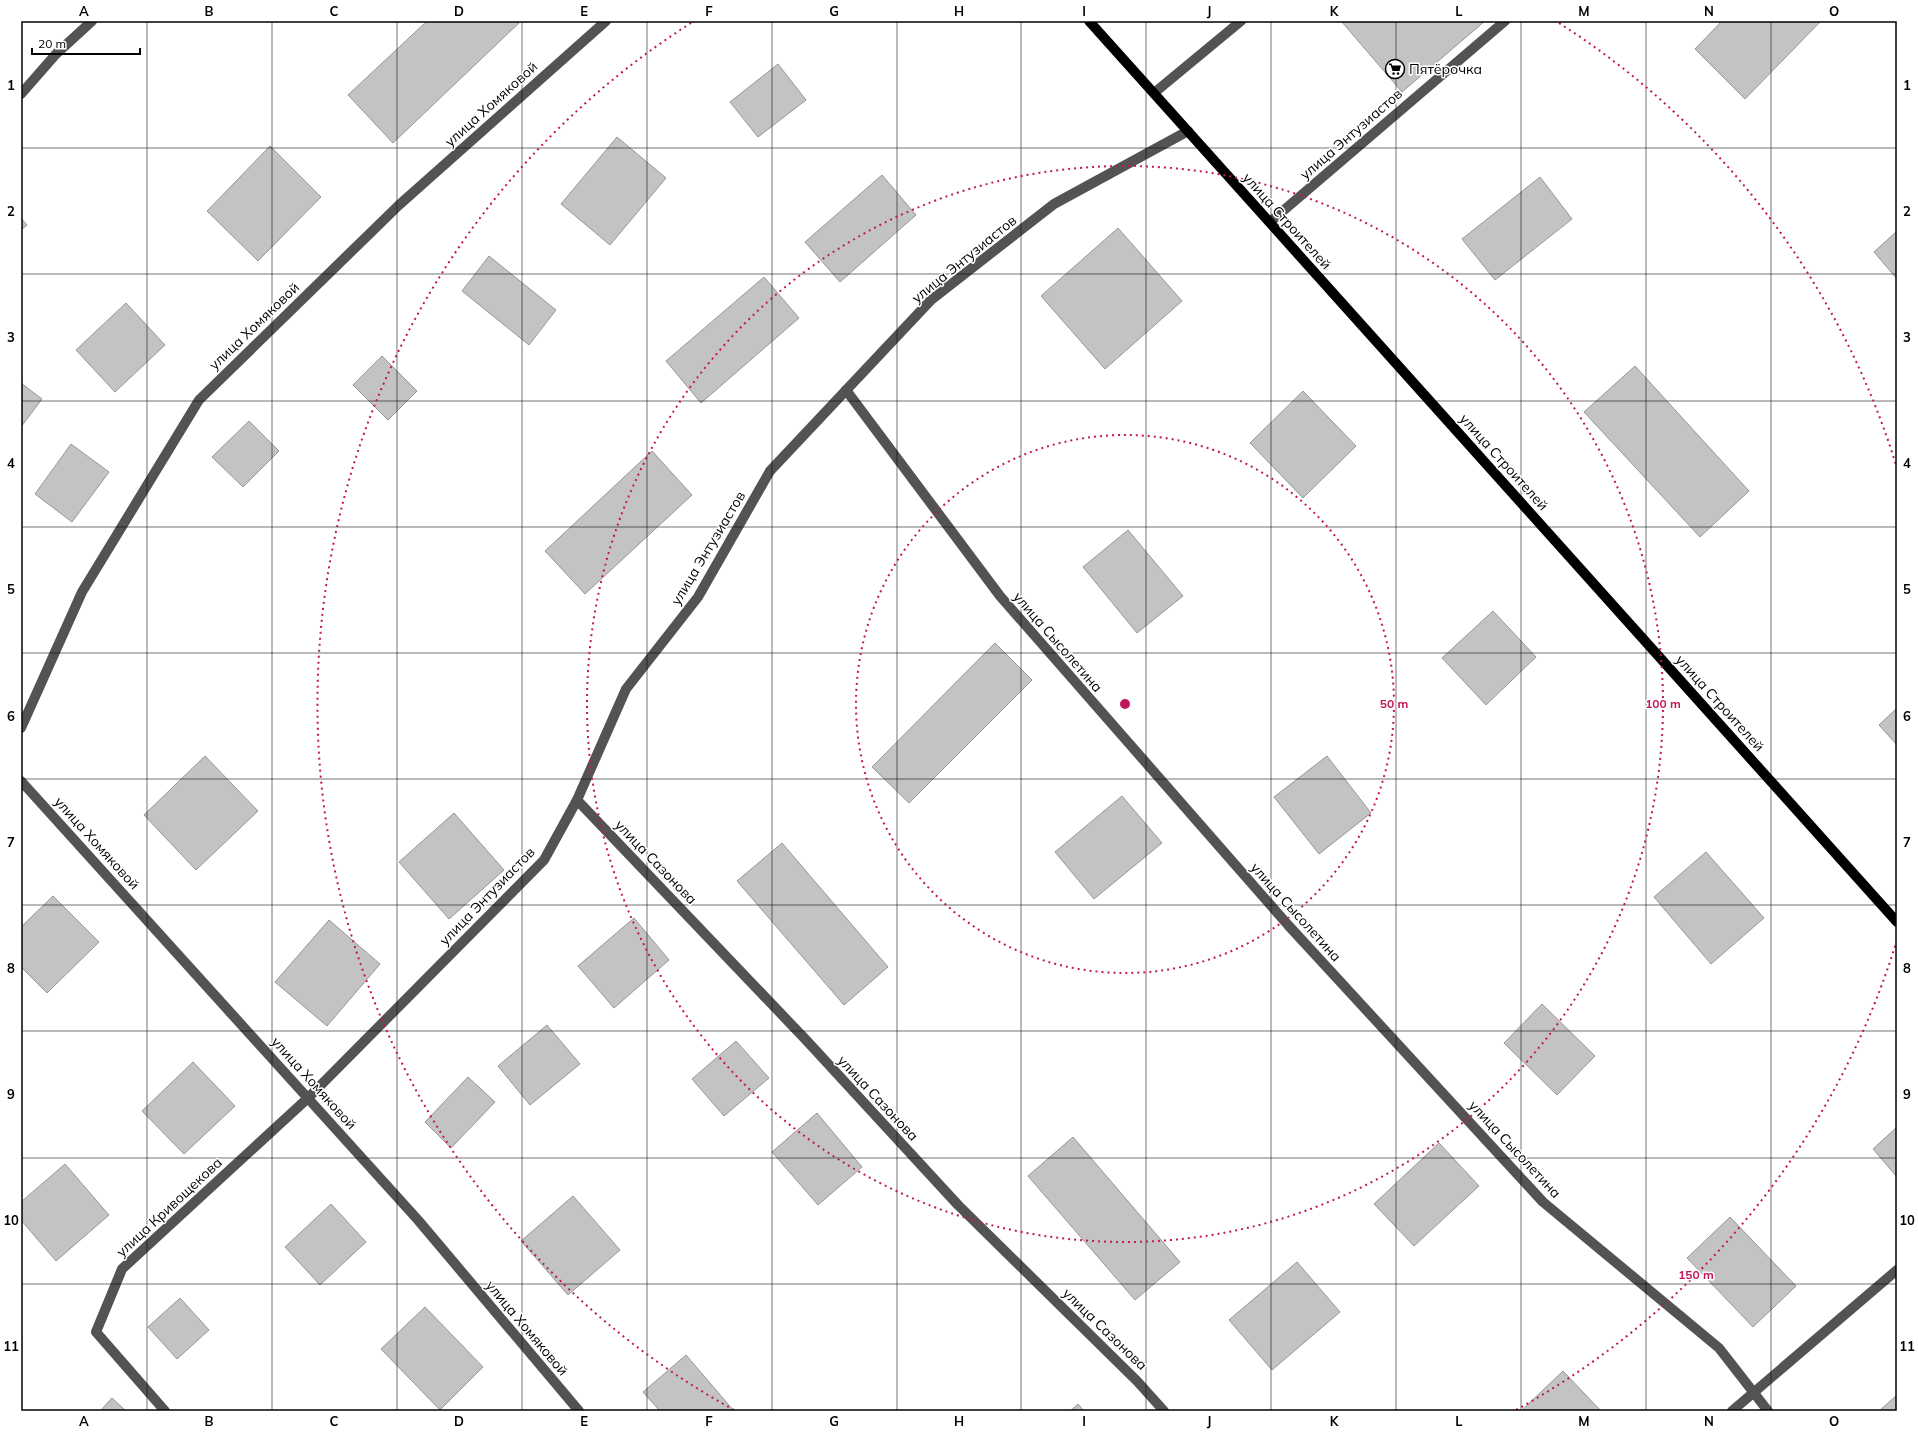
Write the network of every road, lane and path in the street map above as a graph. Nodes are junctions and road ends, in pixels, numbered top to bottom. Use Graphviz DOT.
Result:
graph roads {
  1 [pos="92,21"];
  2 [pos="606,21"];
  3 [pos="1089,21"];
  4 [pos="1242,21"];
  5 [pos="1505,21"];
  6 [pos="1154,93"];
  7 [pos="21,94"];
  8 [pos="1188,131"];
  9 [pos="1270,222"];
  10 [pos="846,390"];
  11 [pos="21,728"];
  12 [pos="21,781"];
  13 [pos="577,800"];
  14 [pos="1897,922"];
  15 [pos="308,1098"];
  16 [pos="1897,1270"];
  17 [pos="1753,1392"];
  18 [pos="165,1411"];
  19 [pos="579,1411"];
  20 [pos="1164,1411"];
  21 [pos="1732,1411"];
  22 [pos="1768,1411"];
  1 -- 7 [label="street"];
  2 -- 11 [label="street, улица Хомяковой"];
  3 -- 6 [label="main road, улица Строителей"];
  4 -- 6 [label="street"];
  5 -- 9 [label="street, улица Энтузиастов"];
  6 -- 8 [label="main road, улица Строителей"];
  8 -- 9 [label="main road, улица Строителей"];
  8 -- 10 [label="street, улица Энтузиастов"];
  9 -- 14 [label="main road, улица Строителей"];
  10 -- 13 [label="street, улица Энтузиастов"];
  10 -- 17 [label="street, улица Сысолетина"];
  12 -- 15 [label="street, улица Хомяковой"];
  13 -- 15 [label="street, улица Энтузиастов"];
  13 -- 20 [label="street, улица Сазонова"];
  15 -- 18 [label="street, улица Кривощекова"];
  15 -- 19 [label="street, улица Хомяковой"];
  16 -- 17 [label="street"];
  17 -- 21 [label="street"];
  17 -- 22 [label="street, улица Сысолетина"];
}
